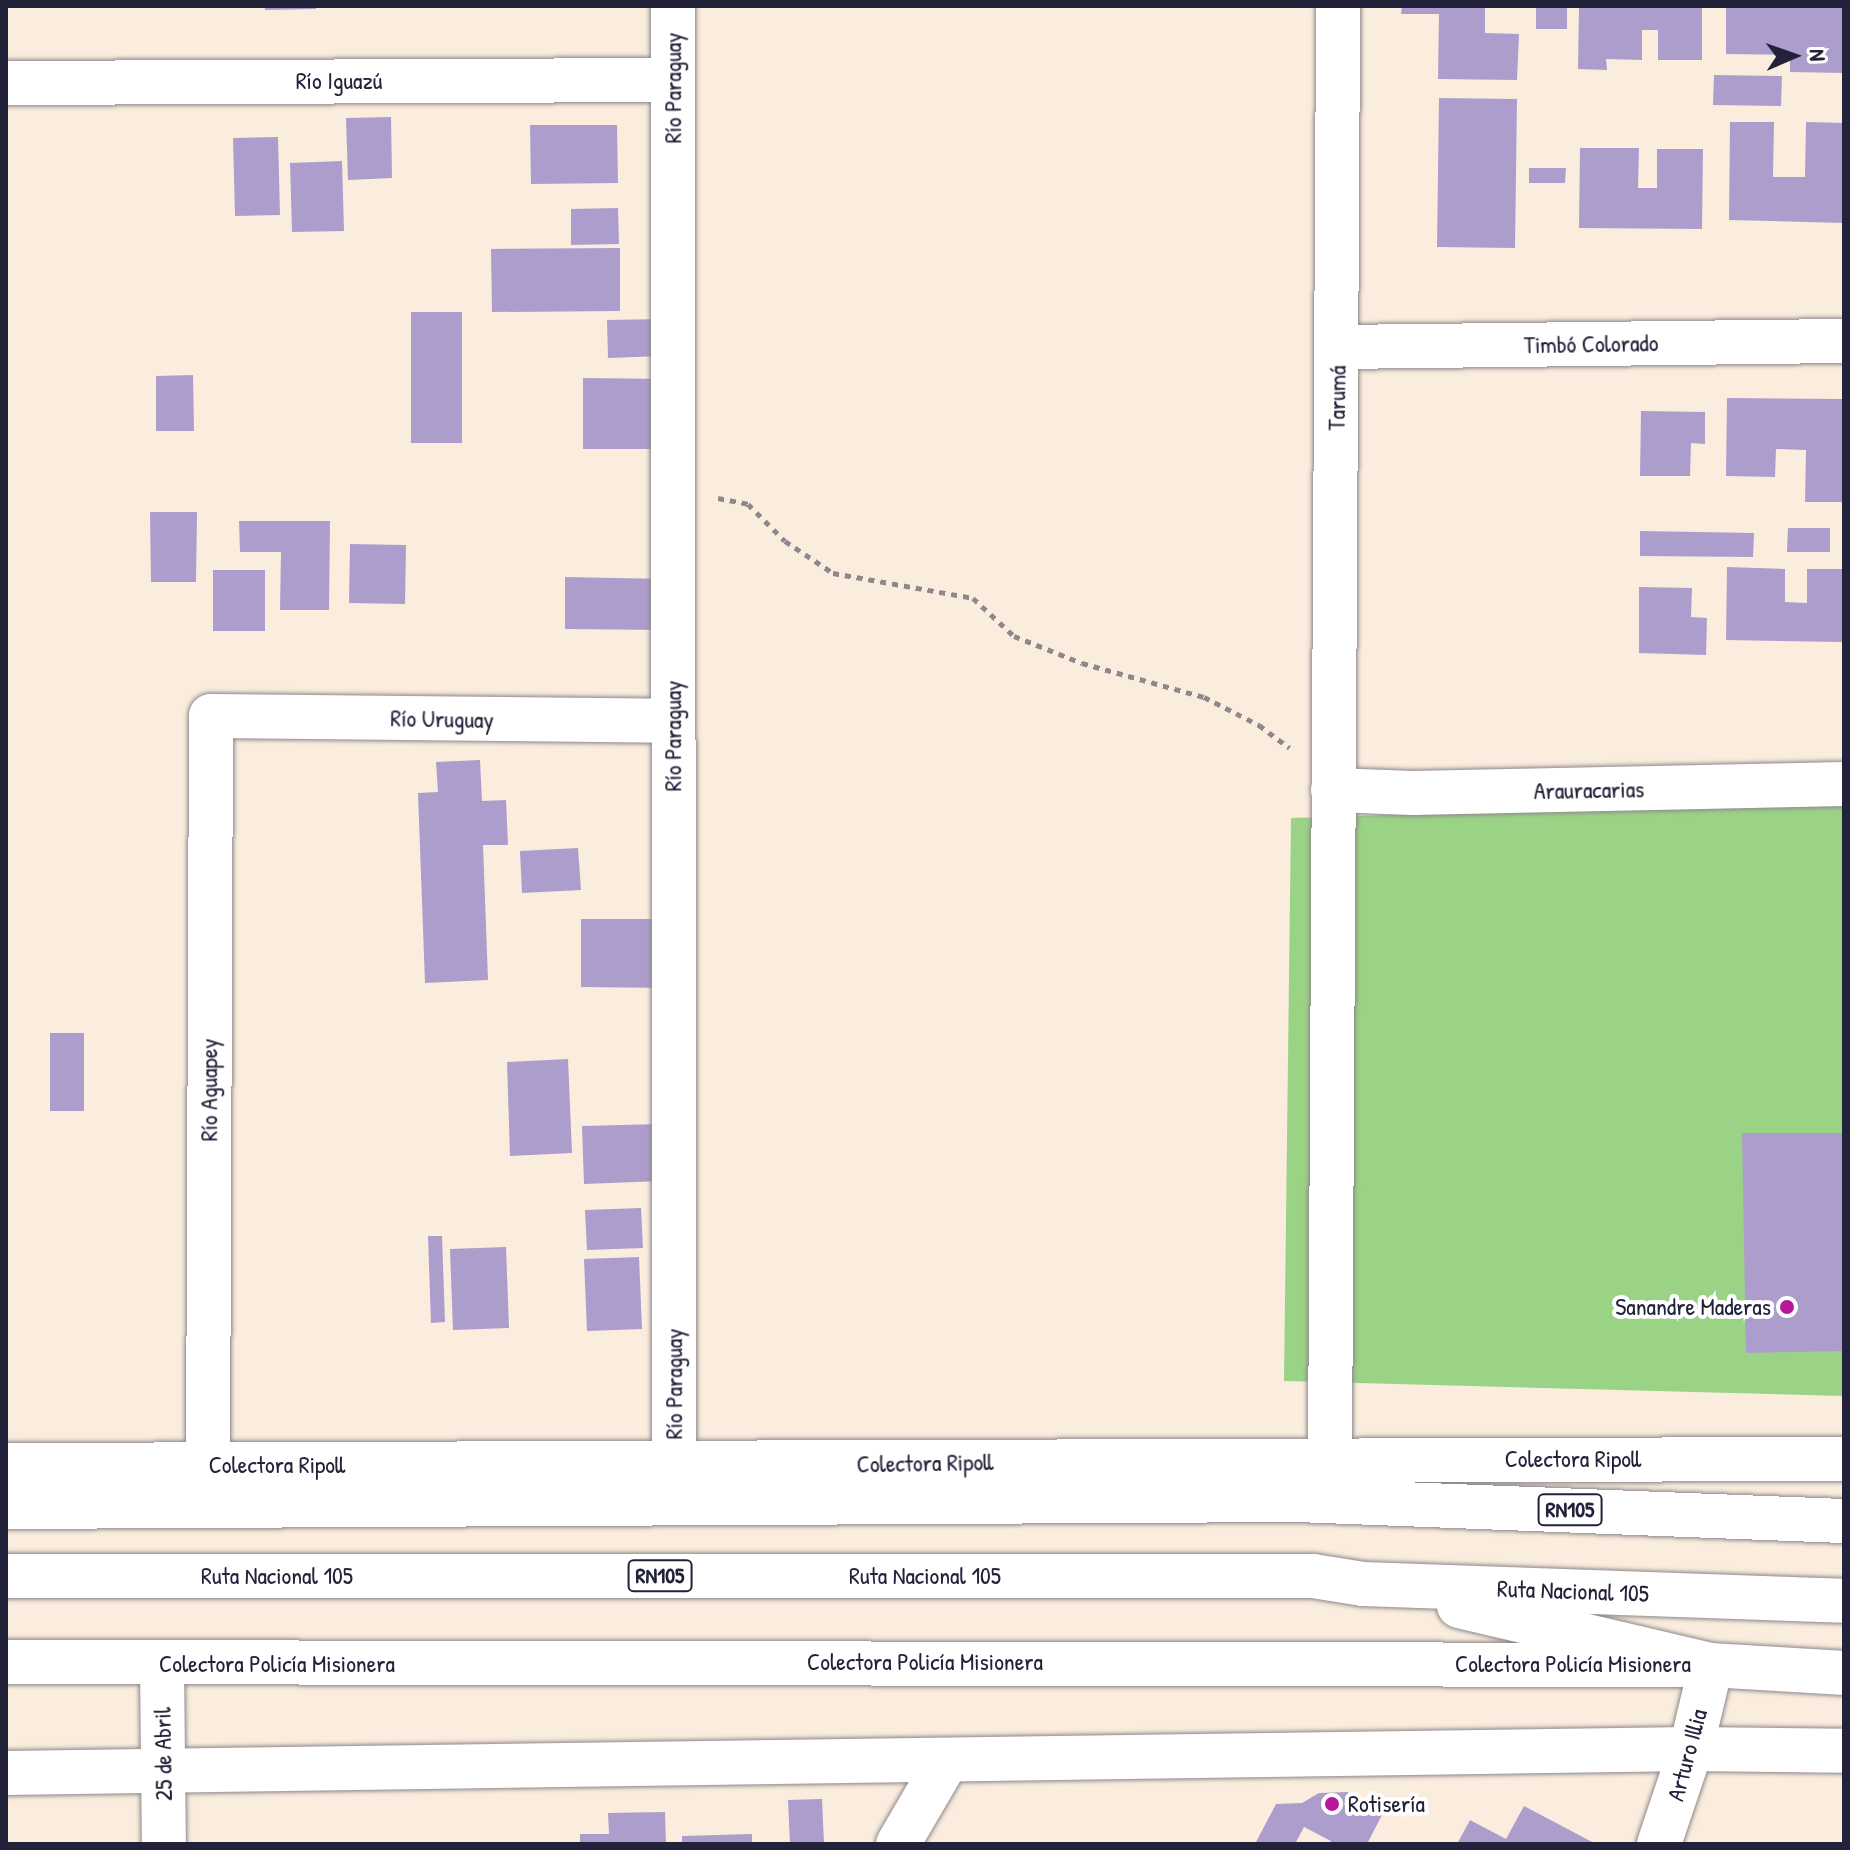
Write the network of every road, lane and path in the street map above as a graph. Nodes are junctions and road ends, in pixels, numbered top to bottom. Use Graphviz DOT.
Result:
graph roads {
  1 [pos="673,6"];
  2 [pos="1338,6"];
  3 [pos="673,80"];
  4 [pos="6,83"];
  5 [pos="1844,341"];
  6 [pos="1337,347"];
  7 [pos="673,489"];
  8 [pos="211,716"];
  9 [pos="673,721"];
  10 [pos="1844,784"];
  11 [pos="1333,790"];
  12 [pos="1330,1458"];
  13 [pos="1844,1459"];
  14 [pos="20,1465"];
  15 [pos="208,1465"];
  16 [pos="674,1466"];
  17 [pos="269,1504"];
  18 [pos="6,1507"];
  19 [pos="1844,1521"];
  20 [pos="6,1576"];
  21 [pos="1363,1584"];
  22 [pos="1844,1601"];
  23 [pos="6,1662"];
  24 [pos="162,1665"];
  25 [pos="1711,1665"];
  26 [pos="1844,1673"];
  27 [pos="1691,1749"];
  28 [pos="1844,1751"];
  29 [pos="946,1762"];
  30 [pos="164,1768"];
  31 [pos="6,1773"];
  32 [pos="164,1844"];
  33 [pos="898,1844"];
  34 [pos="1659,1844"];
  1 -- 3 [label="main road, Río Paraguay"];
  2 -- 6 [label="main road, Tarumá"];
  3 -- 4 [label="main road, Río Iguazú"];
  3 -- 7 [label="main road, Río Paraguay"];
  5 -- 6 [label="main road, Timbó Colorado"];
  6 -- 11 [label="main road, Tarumá"];
  7 -- 9 [label="main road, Río Paraguay"];
  7 -- 11 [label="path"];
  8 -- 9 [label="main road, Río Uruguay"];
  8 -- 15 [label="main road, Río Aguapey"];
  9 -- 16 [label="main road, Río Paraguay"];
  10 -- 11 [label="main road, Arauracarias"];
  11 -- 12 [label="main road, Tarumá"];
  12 -- 13 [label="main road, Colectora Ripoll"];
  12 -- 16 [label="main road, Colectora Ripoll"];
  14 -- 15 [label="main road, Colectora Ripoll"];
  14 -- 17 [label="main road"];
  15 -- 16 [label="main road, Colectora Ripoll"];
  17 -- 18 [label="main road, RN105"];
  17 -- 19 [label="main road, RN105"];
  20 -- 21 [label="main road, Ruta Nacional 105 / RN105"];
  21 -- 22 [label="main road, Ruta Nacional 105 / RN105"];
  21 -- 25 [label="main road"];
  23 -- 24 [label="main road, Colectora Policía Misionera"];
  24 -- 25 [label="main road, Colectora Policía Misionera"];
  24 -- 30 [label="main road, 25 de Abril"];
  25 -- 26 [label="main road, Colectora Policía Misionera"];
  25 -- 27 [label="main road, Arturo Illia"];
  27 -- 28 [label="main road"];
  27 -- 29 [label="main road"];
  27 -- 34 [label="main road, Arturo Illia"];
  29 -- 30 [label="main road"];
  29 -- 33 [label="main road"];
  30 -- 31 [label="main road"];
  30 -- 32 [label="main road, 25 de Abril"];
}
